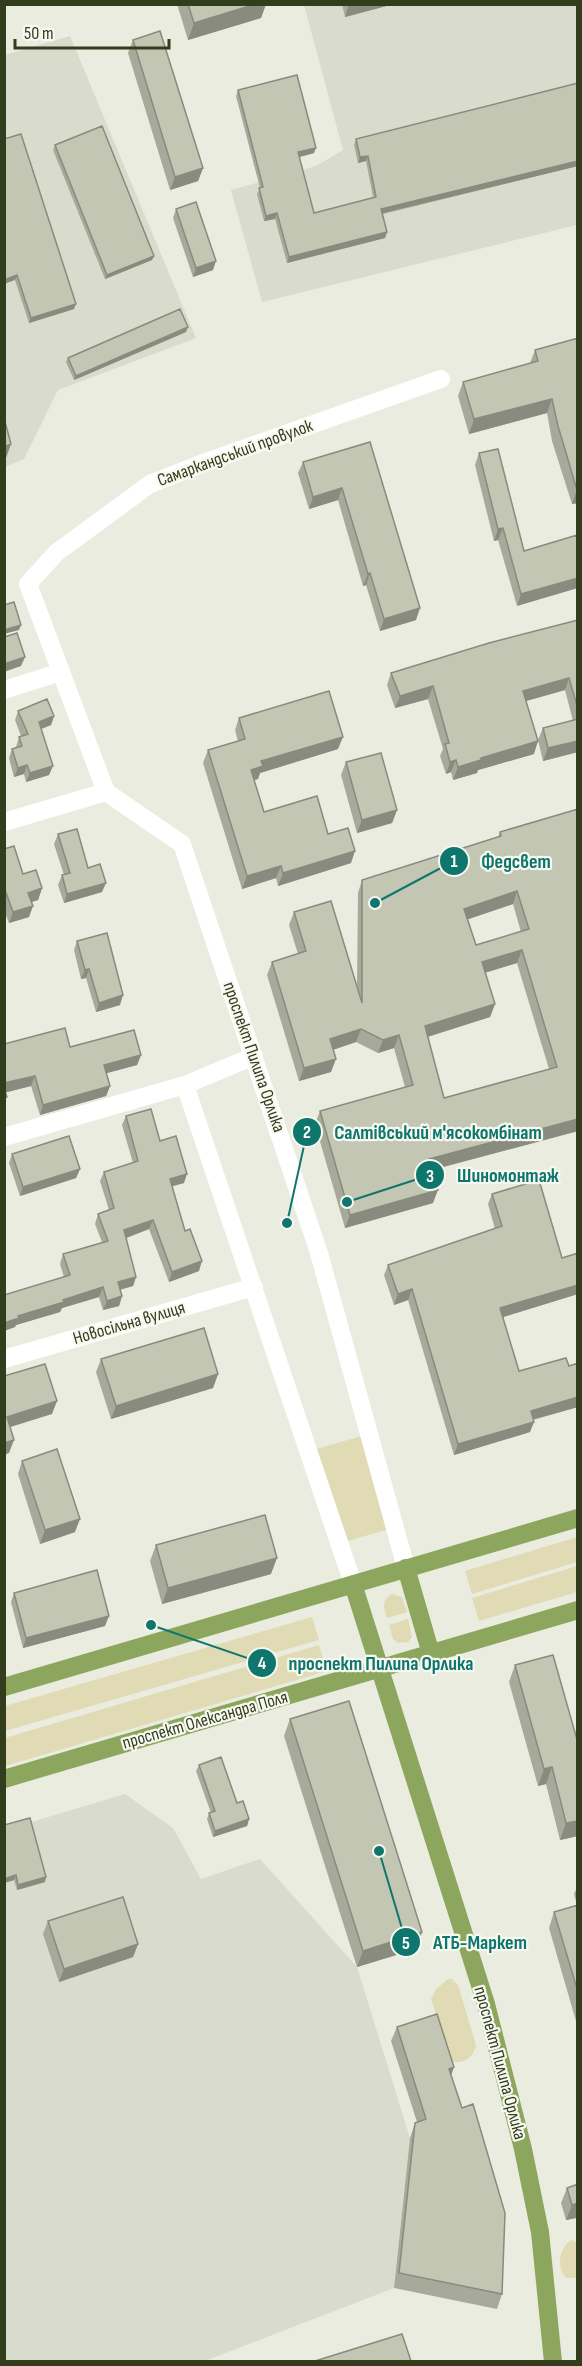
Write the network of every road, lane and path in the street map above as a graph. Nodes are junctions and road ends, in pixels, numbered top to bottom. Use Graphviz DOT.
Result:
graph roads {
  1 [pos="441,379"];
  2 [pos="61,672"];
  3 [pos="4,690"];
  4 [pos="106,792"];
  5 [pos="4,822"];
  6 [pos="254,1056"];
  7 [pos="185,1085"];
  8 [pos="4,1137"];
  9 [pos="254,1287"];
  10 [pos="4,1359"];
  11 [pos="578,1518"];
  12 [pos="406,1568"];
  13 [pos="354,1584"];
  14 [pos="578,1610"];
  15 [pos="431,1654"];
  16 [pos="380,1669"];
  17 [pos="4,1687"];
  18 [pos="4,1779"];
  19 [pos="553,2361"];
  1 -- 2 [label="street, Самаркандський провулок"];
  2 -- 3 [label="street"];
  2 -- 4 [label="street, Самаркандський провулок"];
  4 -- 5 [label="street"];
  4 -- 6 [label="street, проспект Пилипа Орлика"];
  6 -- 7 [label="street"];
  6 -- 12 [label="street, проспект Пилипа Орлика"];
  7 -- 8 [label="street"];
  7 -- 9 [label="street"];
  9 -- 10 [label="street, Новосільна вулиця"];
  9 -- 13 [label="street"];
  11 -- 12 [label="main road"];
  12 -- 13 [label="main road"];
  12 -- 15 [label="main road"];
  13 -- 16 [label="main road, проспект Пилипа Орлика"];
  13 -- 17 [label="main road"];
  14 -- 15 [label="main road, проспект Олександра Поля"];
  15 -- 16 [label="main road, проспект Олександра Поля"];
  16 -- 18 [label="main road, проспект Олександра Поля"];
  16 -- 19 [label="main road, проспект Пилипа Орлика"];
}
